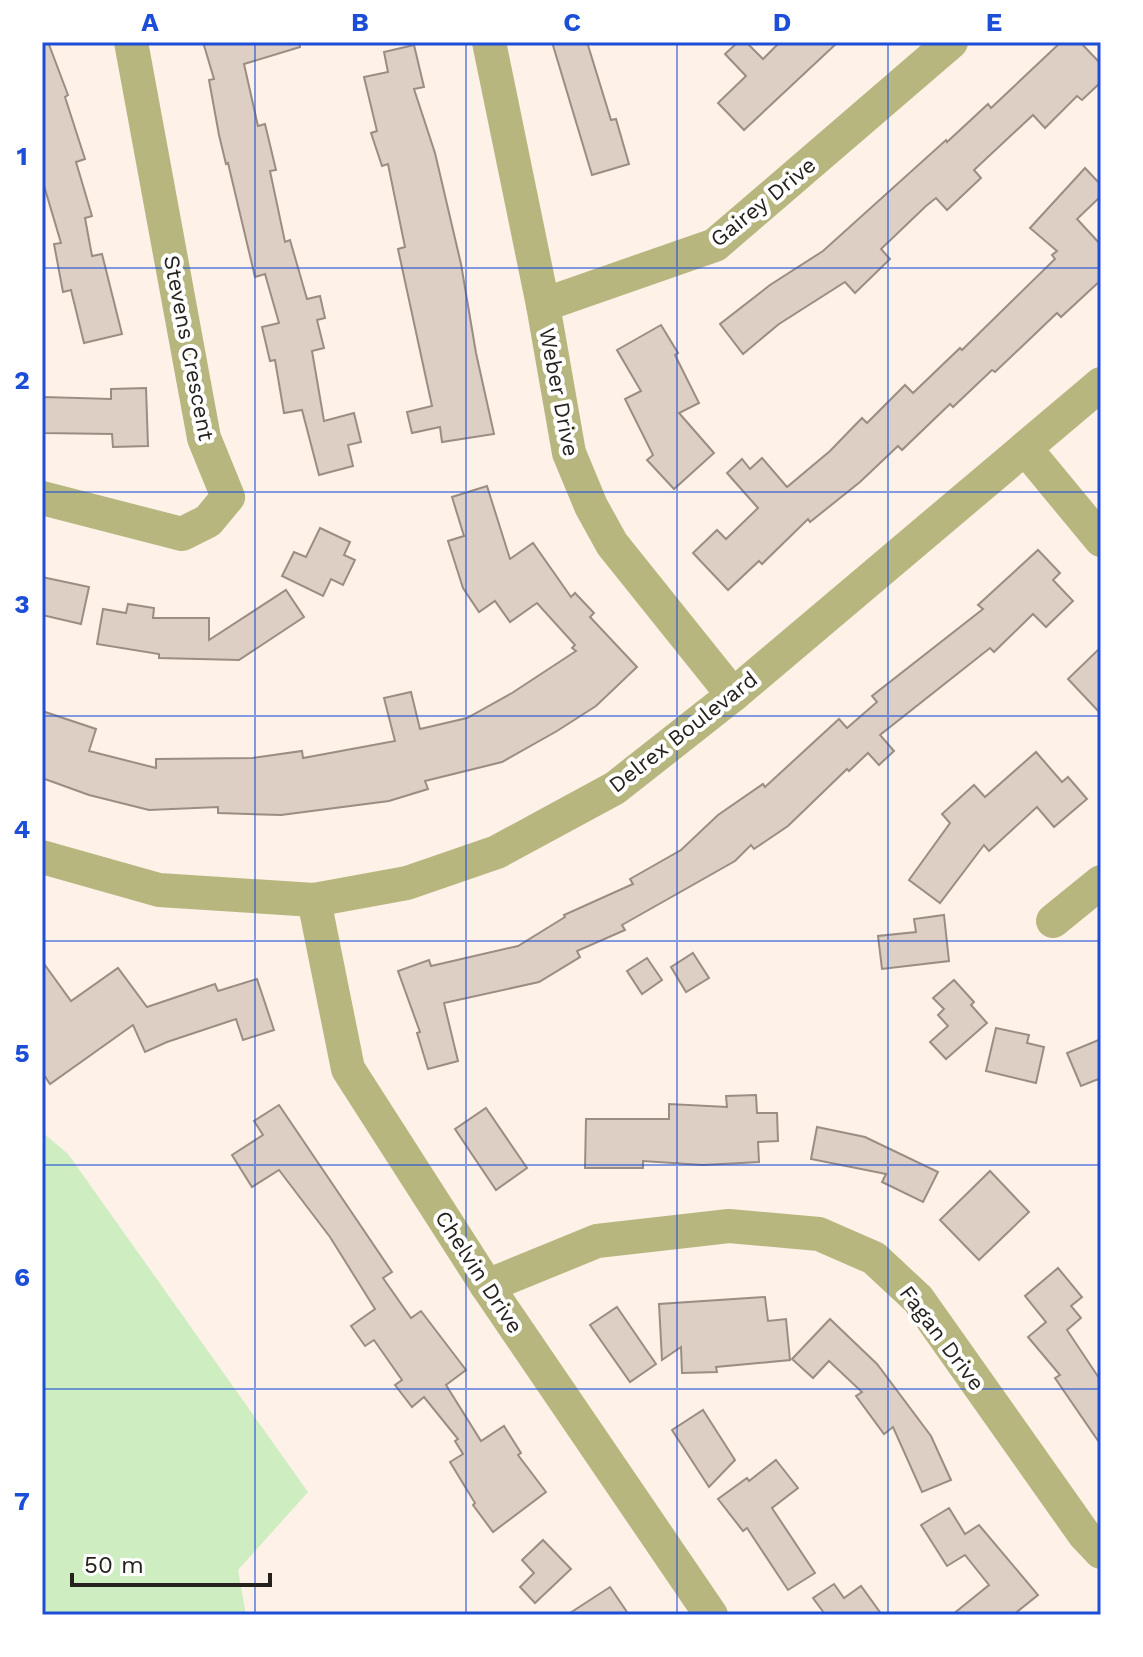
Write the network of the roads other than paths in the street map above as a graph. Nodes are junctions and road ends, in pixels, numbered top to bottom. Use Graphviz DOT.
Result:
graph roads {
  1 [pos="131,42"];
  2 [pos="489,42"];
  3 [pos="951,42"];
  4 [pos="543,305"];
  5 [pos="1101,384"];
  6 [pos="1025,448"];
  7 [pos="42,498"];
  8 [pos="1101,540"];
  9 [pos="733,695"];
  10 [pos="42,857"];
  11 [pos="1101,882"];
  12 [pos="314,900"];
  13 [pos="1053,921"];
  14 [pos="487,1286"];
  15 [pos="1101,1552"];
  16 [pos="711,1615"];
  1 -- 7 [label="street, Stevens Crescent"];
  2 -- 4 [label="street, Weber Drive"];
  3 -- 4 [label="street, Gairey Drive"];
  4 -- 9 [label="street, Weber Drive"];
  5 -- 6 [label="street, Delrex Boulevard"];
  6 -- 8 [label="street"];
  6 -- 9 [label="street, Delrex Boulevard"];
  9 -- 12 [label="street, Delrex Boulevard"];
  10 -- 12 [label="street, Delrex Boulevard"];
  11 -- 13 [label="street"];
  12 -- 14 [label="street, Chelvin Drive"];
  14 -- 15 [label="street, Fagan Drive"];
  14 -- 16 [label="street, Chelvin Drive"];
}
